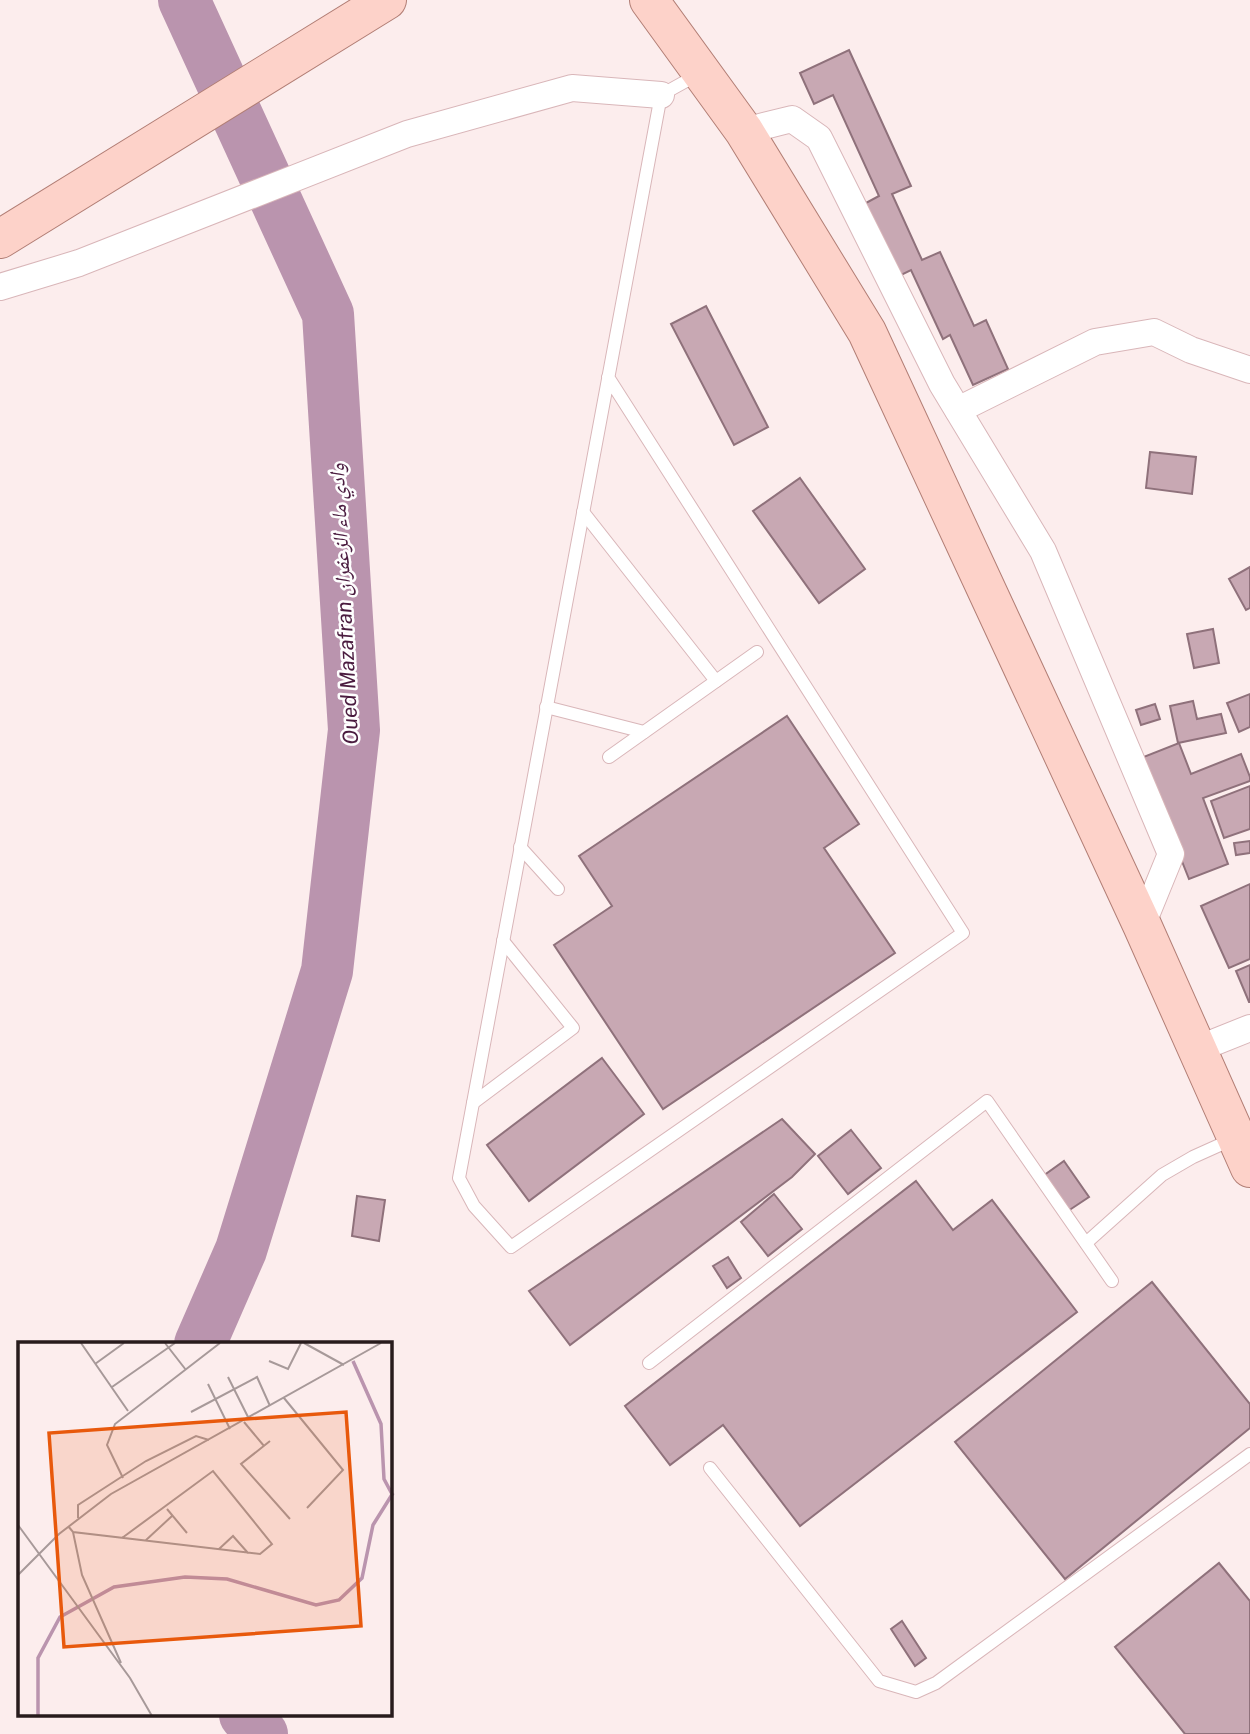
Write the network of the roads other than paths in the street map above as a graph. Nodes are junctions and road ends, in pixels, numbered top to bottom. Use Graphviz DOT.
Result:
graph roads {
  1 [pos="387,0"];
  2 [pos="649,0"];
  3 [pos="700,73"];
  4 [pos="661,95"];
  5 [pos="744,131"];
  6 [pos="0,239"];
  7 [pos="0,287"];
  8 [pos="1250,370"];
  9 [pos="608,377"];
  10 [pos="958,410"];
  11 [pos="583,512"];
  12 [pos="757,652"];
  13 [pos="716,681"];
  14 [pos="547,707"];
  15 [pos="644,732"];
  16 [pos="609,757"];
  17 [pos="520,847"];
  18 [pos="558,888"];
  19 [pos="1142,925"];
  20 [pos="503,941"];
  21 [pos="1250,1028"];
  22 [pos="1195,1050"];
  23 [pos="473,1103"];
  24 [pos="1246,1160"];
  25 [pos="1086,1243"];
  26 [pos="1112,1281"];
  27 [pos="649,1363"];
  28 [pos="1250,1454"];
  29 [pos="710,1468"];
  1 -- 6 [label="main road"];
  2 -- 3 [label="main road"];
  3 -- 4 [label="lane"];
  3 -- 5 [label="main road"];
  4 -- 7 [label="street"];
  4 -- 9 [label="lane"];
  5 -- 10 [label="street"];
  5 -- 19 [label="main road"];
  8 -- 10 [label="street"];
  9 -- 11 [label="lane"];
  9 -- 23 [label="lane"];
  10 -- 19 [label="street"];
  11 -- 13 [label="lane"];
  11 -- 14 [label="lane"];
  12 -- 13 [label="lane"];
  13 -- 15 [label="lane"];
  14 -- 15 [label="lane"];
  14 -- 17 [label="lane"];
  15 -- 16 [label="lane"];
  17 -- 18 [label="lane"];
  17 -- 20 [label="lane"];
  19 -- 22 [label="main road"];
  20 -- 23 [label="lane"];
  20 -- 23 [label="lane"];
  21 -- 22 [label="street"];
  22 -- 24 [label="main road"];
  24 -- 25 [label="lane"];
  25 -- 26 [label="lane"];
  25 -- 27 [label="lane"];
  28 -- 29 [label="lane"];
}
